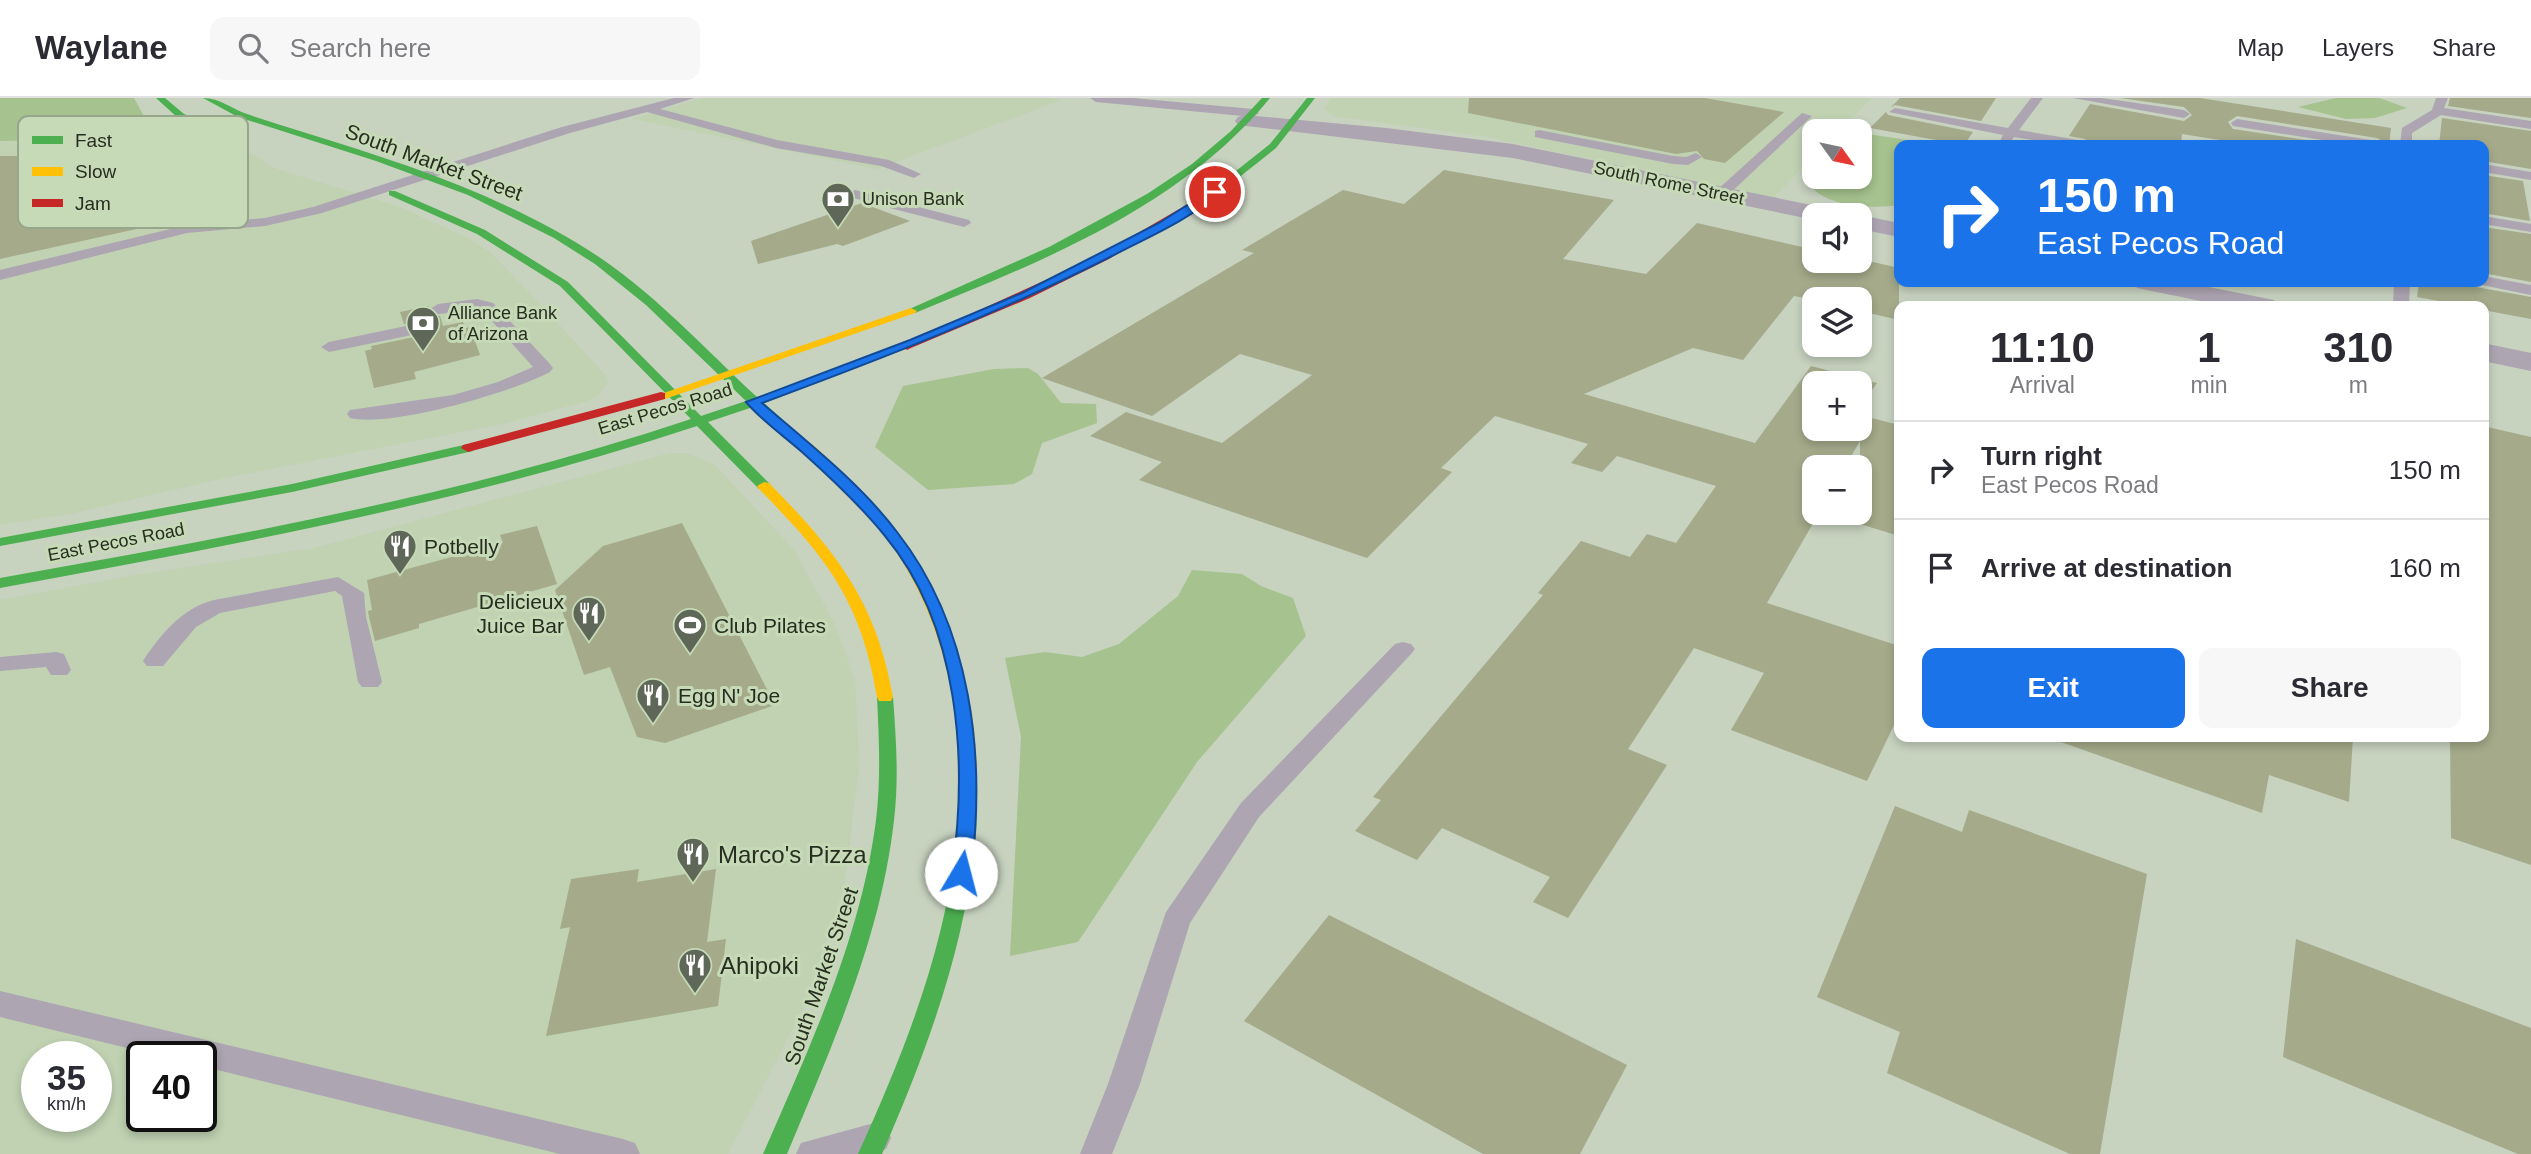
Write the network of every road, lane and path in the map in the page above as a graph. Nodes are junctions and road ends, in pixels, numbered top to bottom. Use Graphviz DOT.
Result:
graph roads {
  1 [pos="160,98"];
  2 [pos="207,98"];
  3 [pos="688,98"];
  4 [pos="1096,98"];
  5 [pos="1311,98"];
  6 [pos="2037,98"];
  7 [pos="2079,98"];
  8 [pos="2440,104"];
  9 [pos="651,110"];
  10 [pos="1255,111"];
  11 [pos="1895,112"];
  12 [pos="2184,114"];
  13 [pos="181,116"];
  14 [pos="244,116"];
  15 [pos="1806,116"];
  16 [pos="248,117"];
  17 [pos="1295,122"];
  18 [pos="2237,123"];
  19 [pos="2531,125"];
  20 [pos="2011,132"];
  21 [pos="2005,140"];
  22 [pos="2056,140"];
  23 [pos="2345,140"];
  24 [pos="2406,140"];
  25 [pos="248,141"];
  26 [pos="253,143"];
  27 [pos="1513,151"];
  28 [pos="1696,158"];
  29 [pos="2489,169"];
  30 [pos="914,174"];
  31 [pos="421,176"];
  32 [pos="2531,176"];
  33 [pos="358,180"];
  34 [pos="382,189"];
  35 [pos="855,194"];
  36 [pos="1721,194"];
  37 [pos="1802,210"];
  38 [pos="971,220"];
  39 [pos="2489,221"];
  40 [pos="248,224"];
  41 [pos="1872,224"];
  42 [pos="198,228"];
  43 [pos="2531,228"];
  44 [pos="1894,229"];
  45 [pos="0,275"];
  46 [pos="2489,282"];
  47 [pos="2171,287"];
  48 [pos="2531,290"];
  49 [pos="2239,301"];
  50 [pos="440,316"];
  51 [pos="342,337"];
  52 [pos="2489,353"];
  53 [pos="2531,362"];
  54 [pos="725,377"];
  55 [pos="674,393"];
  56 [pos="753,402"];
  57 [pos="356,414"];
  58 [pos="701,420"];
  59 [pos="0,542"];
  60 [pos="0,583"];
  61 [pos="1403,649"];
  62 [pos="155,661"];
  63 [pos="0,664"];
  64 [pos="59,670"];
  65 [pos="370,682"];
  66 [pos="0,1004"];
  67 [pos="875,1145"];
  68 [pos="1096,1152"];
  69 [pos="623,1154"];
  70 [pos="775,1154"];
  71 [pos="813,1154"];
  1 -- 13 [label="street"];
  2 -- 14 [label="street, South Market Street"];
  3 -- 9 [label="lane"];
  4 -- 10 [label="lane"];
  5 -- 17 [label="street, East Pecos Road"];
  6 -- 20 [label="lane"];
  7 -- 12 [label="lane"];
  8 -- 19 [label="lane"];
  8 -- 24 [label="lane"];
  9 -- 30 [label="lane"];
  9 -- 31 [label="lane"];
  10 -- 17 [label="street, South Rome Street"];
  10 -- 54 [label="street, East Pecos Road"];
  11 -- 20 [label="lane"];
  15 -- 36 [label="lane"];
  16 -- 31 [label="street, South Market Street"];
  17 -- 27 [label="street, South Rome Street"];
  17 -- 56 [label="street, East Pecos Road"];
  18 -- 23 [label="lane"];
  20 -- 21 [label="lane"];
  20 -- 22 [label="lane"];
  25 -- 26 [label="street"];
  27 -- 28 [label="lane"];
  27 -- 36 [label="street, South Rome Street"];
  29 -- 32 [label="lane"];
  31 -- 34 [label="lane"];
  31 -- 54 [label="street, South Market Street"];
  33 -- 34 [label="street, South Market Street"];
  34 -- 40 [label="lane"];
  34 -- 55 [label="street, South Market Street"];
  35 -- 38 [label="lane"];
  36 -- 37 [label="street, South Rome Street"];
  39 -- 43 [label="lane"];
  41 -- 44 [label="street"];
  42 -- 45 [label="lane"];
  46 -- 48 [label="lane"];
  47 -- 49 [label="street"];
  50 -- 57 [label="lane"];
  51 -- 51 [label="lane"];
  52 -- 53 [label="street"];
  54 -- 55 [label="street, East Pecos Road"];
  54 -- 56 [label="street, South Market Street"];
  55 -- 58 [label="street, South Market Street"];
  55 -- 59 [label="street, East Pecos Road"];
  56 -- 58 [label="street, East Pecos Road"];
  56 -- 67 [label="street, South Market Street"];
  58 -- 60 [label="street, East Pecos Road"];
  58 -- 70 [label="street, South Market Street"];
  61 -- 68 [label="lane"];
  62 -- 65 [label="lane"];
  63 -- 64 [label="lane"];
  66 -- 69 [label="lane"];
  67 -- 71 [label="lane"];
}
